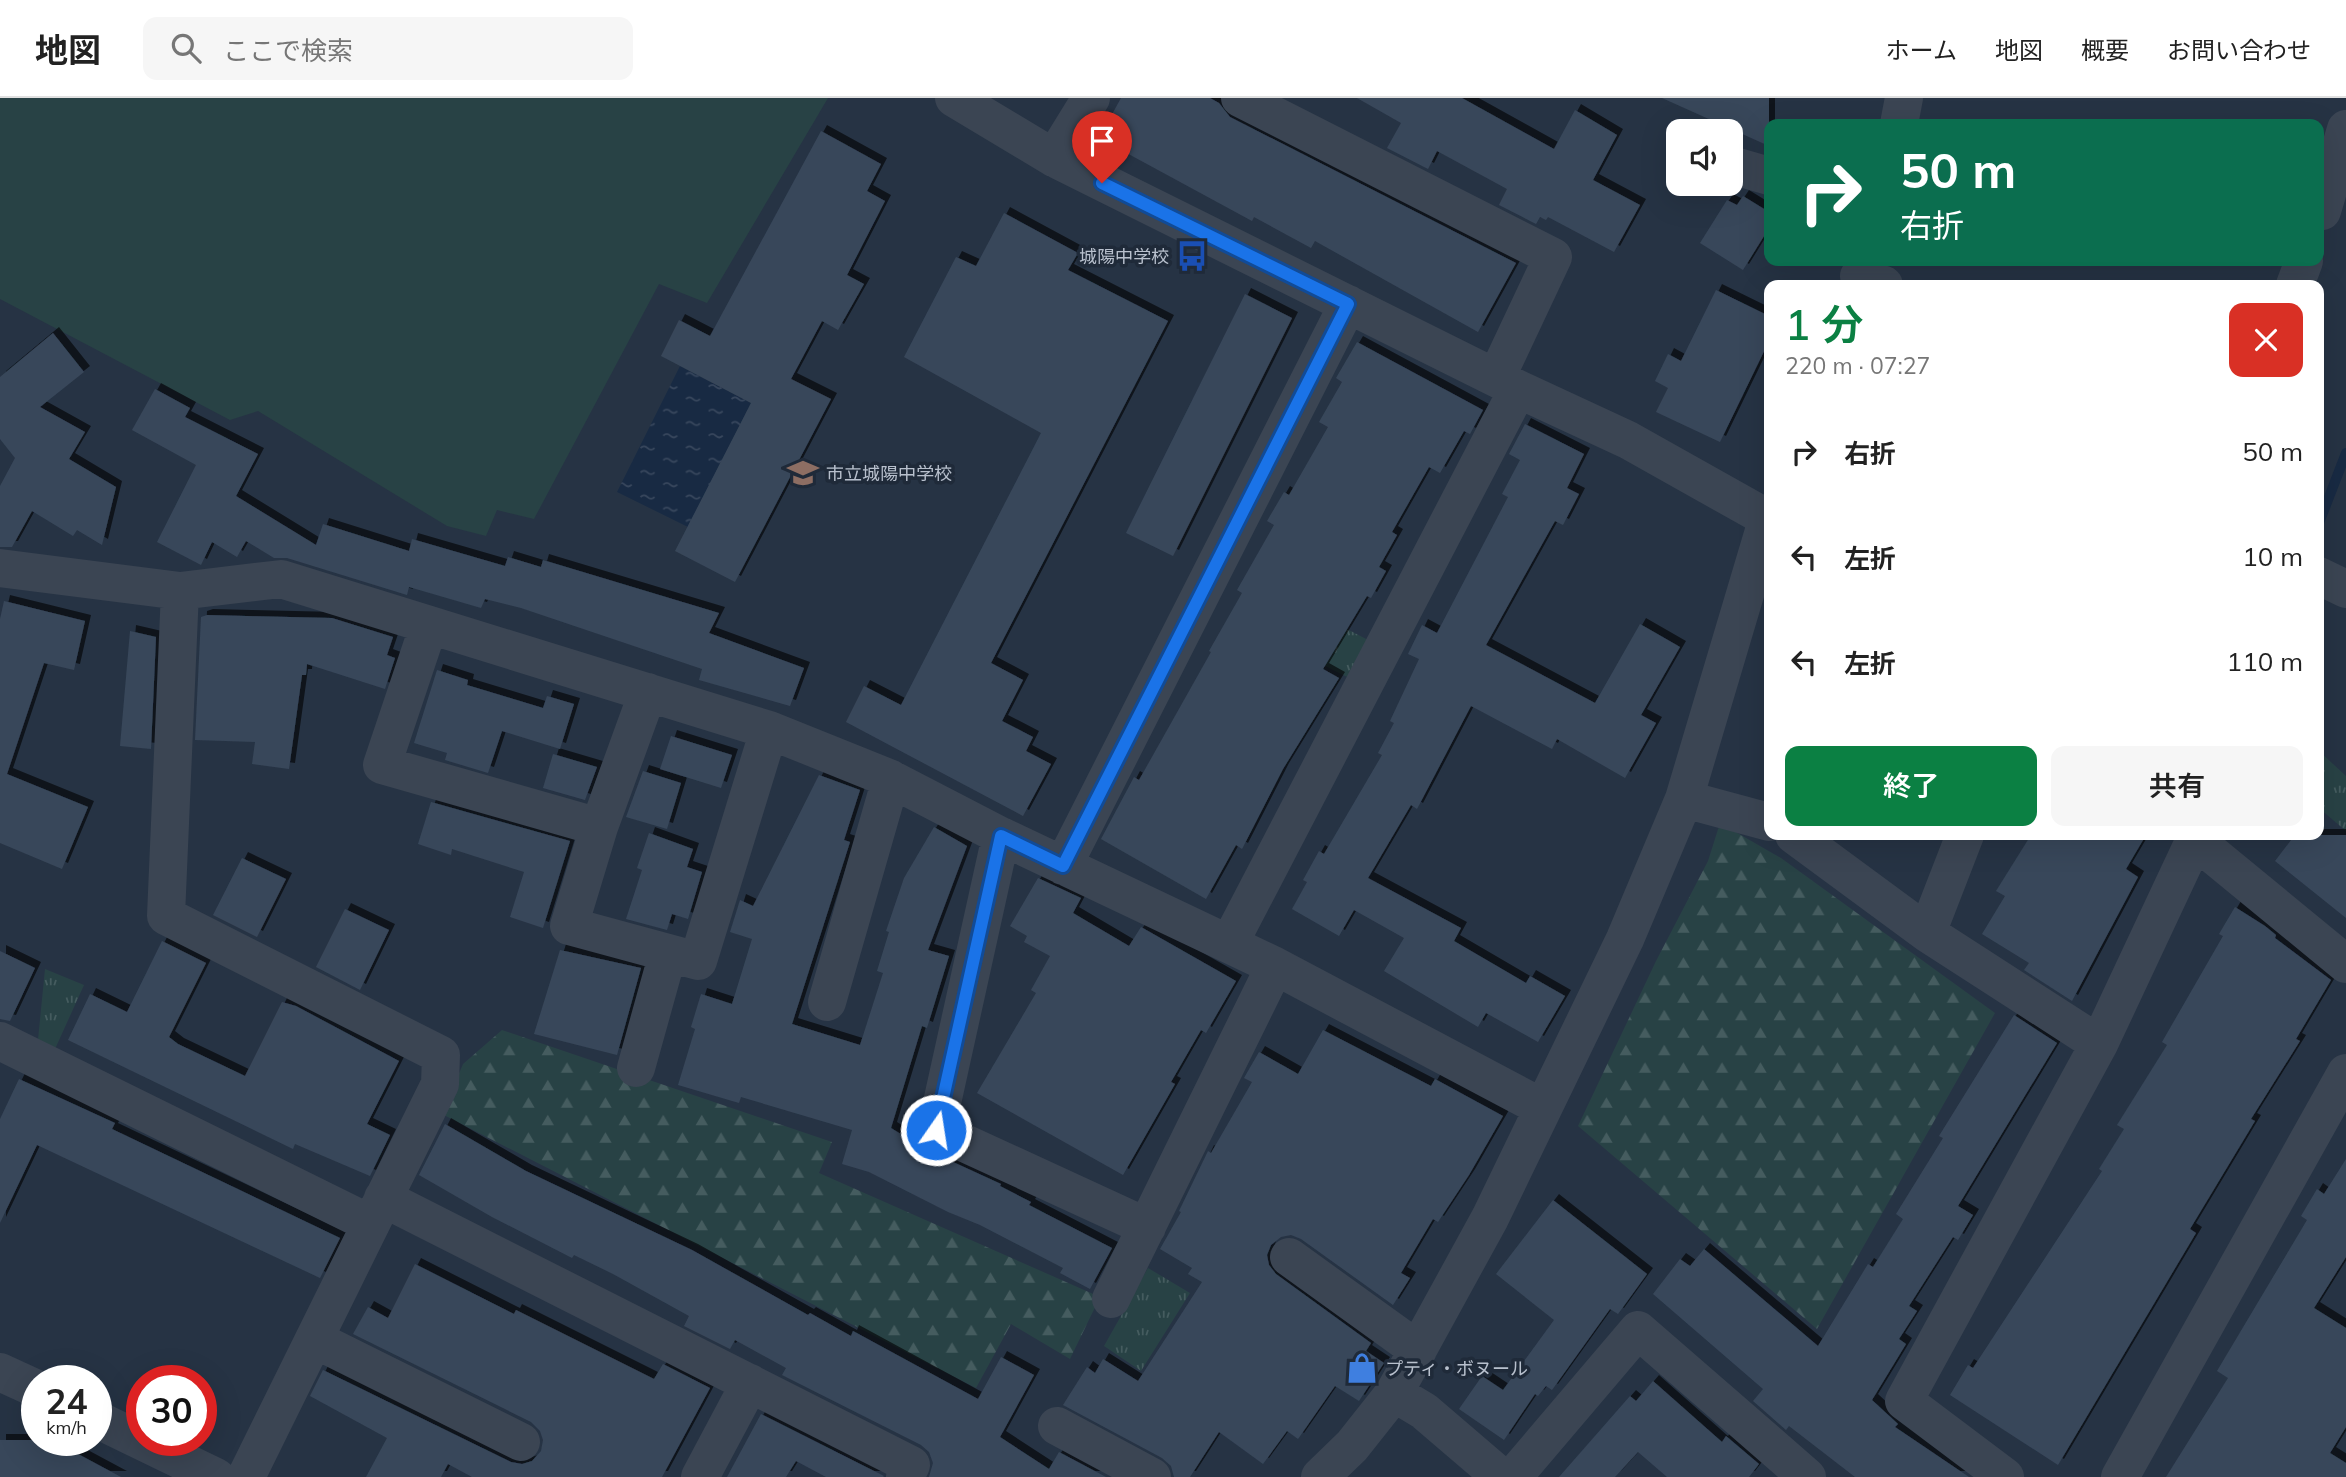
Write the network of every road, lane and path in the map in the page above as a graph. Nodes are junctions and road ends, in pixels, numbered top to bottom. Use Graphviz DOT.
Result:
graph roads {
  1 [pos="954,98"];
  2 [pos="1091,98"];
  3 [pos="1240,98"];
  4 [pos="1905,98"];
  5 [pos="1900,119"];
  6 [pos="2346,129"];
  7 [pos="1054,158"];
  8 [pos="1743,168"];
  9 [pos="1764,175"];
  10 [pos="2324,200"];
  11 [pos="1348,304"];
  12 [pos="1507,384"];
  13 [pos="1764,514"];
  14 [pos="1764,529"];
  15 [pos="0,568"];
  16 [pos="2324,578"];
  17 [pos="2346,589"];
  18 [pos="180,591"];
  19 [pos="429,625"];
  20 [pos="648,692"];
  21 [pos="769,730"];
  22 [pos="891,779"];
  23 [pos="1684,799"];
  24 [pos="1764,821"];
  25 [pos="599,827"];
  26 [pos="1001,836"];
  27 [pos="1801,840"];
  28 [pos="1963,840"];
  29 [pos="2195,840"];
  30 [pos="2200,840"];
  31 [pos="1063,866"];
  32 [pos="1927,933"];
  33 [pos="1229,944"];
  34 [pos="668,953"];
  35 [pos="2346,964"];
  36 [pos="1275,967"];
  37 [pos="827,1003"];
  38 [pos="0,1041"];
  39 [pos="2099,1044"];
  40 [pos="636,1068"];
  41 [pos="2346,1073"];
  42 [pos="1543,1108"];
  43 [pos="377,1211"];
  44 [pos="1147,1227"];
  45 [pos="1289,1257"];
  46 [pos="1111,1298"];
  47 [pos="314,1339"];
  48 [pos="1418,1350"];
  49 [pos="0,1371"];
  50 [pos="21,1382"];
  51 [pos="750,1383"];
  52 [pos="1394,1393"];
  53 [pos="1057,1426"];
  54 [pos="112,1427"];
  55 [pos="521,1442"];
  56 [pos="216,1477"];
  57 [pos="246,1477"];
  58 [pos="700,1477"];
  59 [pos="905,1477"];
  60 [pos="1152,1477"];
  61 [pos="1320,1477"];
  62 [pos="1501,1477"];
  63 [pos="1513,1477"];
  64 [pos="1807,1477"];
  65 [pos="2005,1477"];
  66 [pos="2120,1477"];
  1 -- 7 [label="street"];
  2 -- 7 [label="street"];
  3 -- 12 [label="street"];
  4 -- 5 [label="street"];
  6 -- 10 [label="street"];
  7 -- 11 [label="street"];
  8 -- 9 [label="street"];
  11 -- 12 [label="street"];
  11 -- 31 [label="street"];
  12 -- 13 [label="street"];
  12 -- 33 [label="street"];
  14 -- 23 [label="street"];
  15 -- 18 [label="street"];
  16 -- 17 [label="street"];
  18 -- 19 [label="street"];
  18 -- 43 [label="street"];
  19 -- 20 [label="street"];
  19 -- 25 [label="street"];
  20 -- 21 [label="street"];
  20 -- 25 [label="street"];
  21 -- 22 [label="street"];
  21 -- 34 [label="street"];
  22 -- 26 [label="street"];
  22 -- 37 [label="street"];
  23 -- 24 [label="street"];
  23 -- 42 [label="street"];
  25 -- 34 [label="street"];
  26 -- 31 [label="street"];
  26 -- 44 [label="street"];
  27 -- 32 [label="street"];
  28 -- 32 [label="street"];
  29 -- 39 [label="street"];
  30 -- 35 [label="street"];
  31 -- 33 [label="street"];
  32 -- 39 [label="street"];
  33 -- 36 [label="street"];
  34 -- 40 [label="street"];
  36 -- 42 [label="street"];
  36 -- 44 [label="street"];
  38 -- 43 [label="street"];
  39 -- 65 [label="street"];
  41 -- 66 [label="street"];
  42 -- 48 [label="street"];
  43 -- 47 [label="street"];
  43 -- 51 [label="street"];
  44 -- 46 [label="street"];
  45 -- 48 [label="street"];
  47 -- 55 [label="street"];
  47 -- 57 [label="street"];
  48 -- 52 [label="street"];
  49 -- 50 [label="street"];
  51 -- 58 [label="street"];
  51 -- 59 [label="street"];
  52 -- 61 [label="street"];
  52 -- 62 [label="street"];
  53 -- 60 [label="street"];
  54 -- 56 [label="street"];
  63 -- 64 [label="street"];
}
